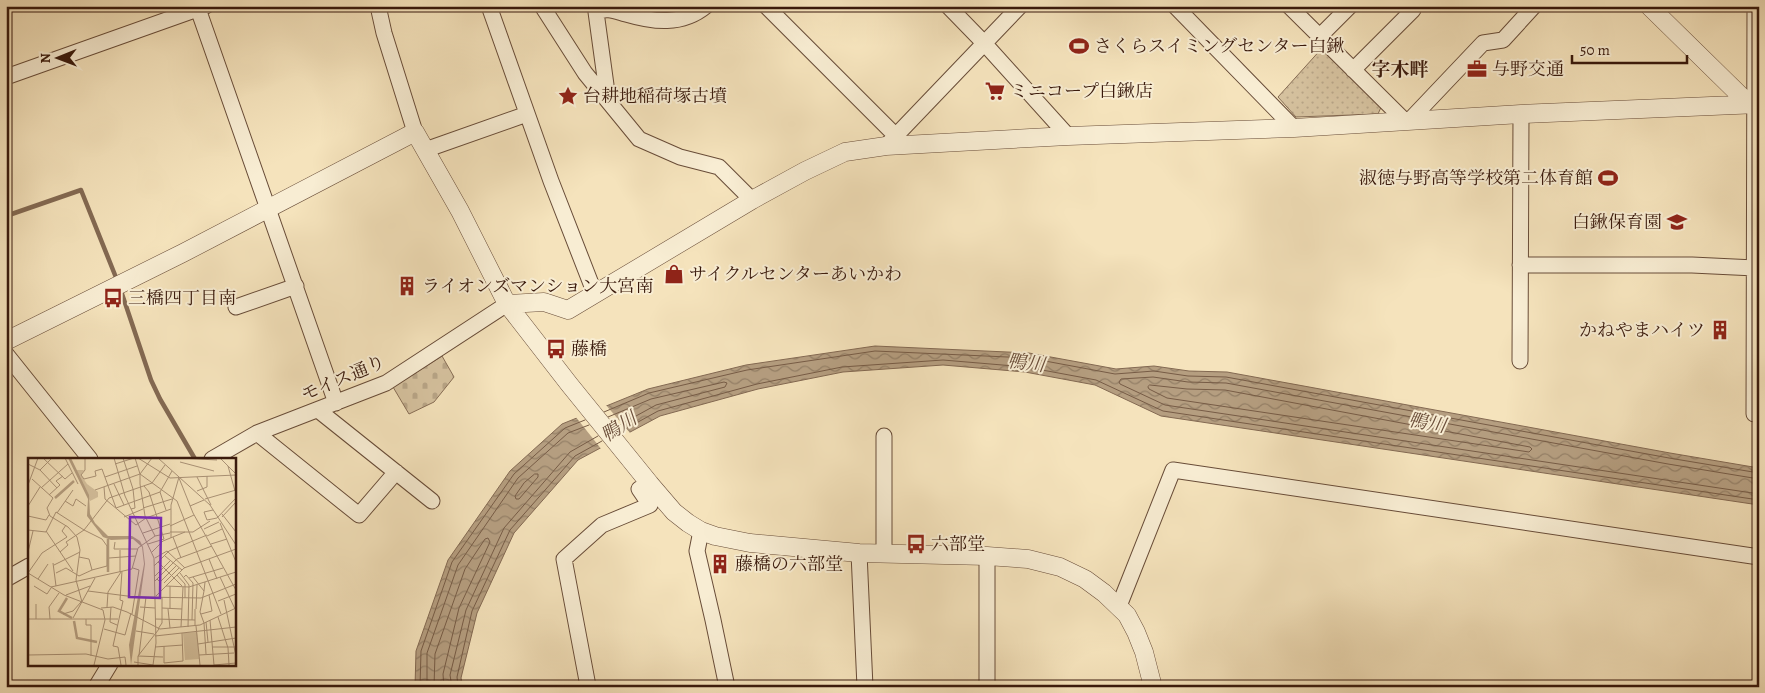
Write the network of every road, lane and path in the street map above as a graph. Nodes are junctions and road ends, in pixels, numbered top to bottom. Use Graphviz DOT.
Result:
graph roads {
  1 [pos="378,6"];
  2 [pos="489,6"];
  3 [pos="542,6"];
  4 [pos="706,6"];
  5 [pos="766,6"];
  6 [pos="948,6"];
  7 [pos="1020,6"];
  8 [pos="1175,6"];
  9 [pos="1289,6"];
  10 [pos="1350,6"];
  11 [pos="1409,6"];
  12 [pos="1534,6"];
  13 [pos="1649,6"];
  14 [pos="1755,6"];
  15 [pos="200,7"];
  16 [pos="1320,36"];
  17 [pos="984,43"];
  18 [pos="1353,70"];
  19 [pos="6,77"];
  20 [pos="602,95"];
  21 [pos="1754,104"];
  22 [pos="527,114"];
  23 [pos="1521,114"];
  24 [pos="1407,121"];
  25 [pos="1294,128"];
  26 [pos="415,132"];
  27 [pos="1068,136"];
  28 [pos="891,141"];
  29 [pos="425,150"];
  30 [pos="752,200"];
  31 [pos="269,208"];
  32 [pos="1520,265"];
  33 [pos="1754,268"];
  34 [pos="296,286"];
  35 [pos="595,294"];
  36 [pos="507,304"];
  37 [pos="236,306"];
  38 [pos="1756,313"];
  39 [pos="6,341"];
  40 [pos="6,354"];
  41 [pos="1520,361"];
  42 [pos="1756,369"];
  43 [pos="336,403"];
  44 [pos="318,410"];
  45 [pos="1754,414"];
  46 [pos="257,433"];
  47 [pos="884,436"];
  48 [pos="89,458"];
  49 [pos="214,458"];
  50 [pos="396,472"];
  51 [pos="641,482"];
  52 [pos="432,501"];
  53 [pos="701,531"];
  54 [pos="859,553"];
  55 [pos="884,554"];
  56 [pos="987,556"];
  57 [pos="1759,557"];
  58 [pos="28,567"];
  59 [pos="6,579"];
  60 [pos="1119,606"];
  61 [pos="109,666"];
  62 [pos="588,686"];
  63 [pos="96,687"];
  64 [pos="726,687"];
  65 [pos="865,687"];
  66 [pos="988,687"];
  67 [pos="1153,687"];
  1 -- 26 [label="street"];
  2 -- 22 [label="street"];
  3 -- 20 [label="street"];
  4 -- 20 [label="street"];
  5 -- 28 [label="street"];
  6 -- 17 [label="street"];
  7 -- 17 [label="street"];
  8 -- 25 [label="street"];
  9 -- 16 [label="street"];
  10 -- 16 [label="street"];
  11 -- 18 [label="street"];
  12 -- 24 [label="street"];
  13 -- 21 [label="street"];
  14 -- 21 [label="street"];
  15 -- 19 [label="street"];
  15 -- 31 [label="street"];
  16 -- 18 [label="street"];
  17 -- 27 [label="street"];
  17 -- 28 [label="street"];
  18 -- 24 [label="street"];
  20 -- 30 [label="street"];
  21 -- 23 [label="street"];
  21 -- 33 [label="street"];
  22 -- 29 [label="street"];
  22 -- 35 [label="street"];
  23 -- 24 [label="street"];
  23 -- 32 [label="street"];
  24 -- 25 [label="street"];
  25 -- 27 [label="street"];
  26 -- 29 [label="street"];
  26 -- 31 [label="street"];
  27 -- 28 [label="street"];
  28 -- 30 [label="street"];
  29 -- 36 [label="street"];
  30 -- 35 [label="street"];
  31 -- 34 [label="street"];
  31 -- 39 [label="street"];
  32 -- 33 [label="street"];
  32 -- 41 [label="street"];
  33 -- 38 [label="street"];
  34 -- 37 [label="street"];
  34 -- 43 [label="street"];
  35 -- 36 [label="street"];
  36 -- 43 [label="street, モイス通り"];
  36 -- 51 [label="street"];
  38 -- 42 [label="street"];
  40 -- 48 [label="street"];
  42 -- 45 [label="street"];
  43 -- 44 [label="street, モイス通り"];
  44 -- 46 [label="street, モイス通り"];
  44 -- 50 [label="street"];
  46 -- 49 [label="street, モイス通り"];
  46 -- 50 [label="street"];
  47 -- 55 [label="street"];
  50 -- 52 [label="street"];
  51 -- 53 [label="street"];
  51 -- 62 [label="street"];
  53 -- 54 [label="street"];
  53 -- 64 [label="street"];
  54 -- 55 [label="street"];
  54 -- 65 [label="street"];
  55 -- 56 [label="street"];
  56 -- 60 [label="street"];
  56 -- 66 [label="street"];
  57 -- 60 [label="street"];
  58 -- 59 [label="street"];
  60 -- 67 [label="street"];
  61 -- 63 [label="street"];
}
